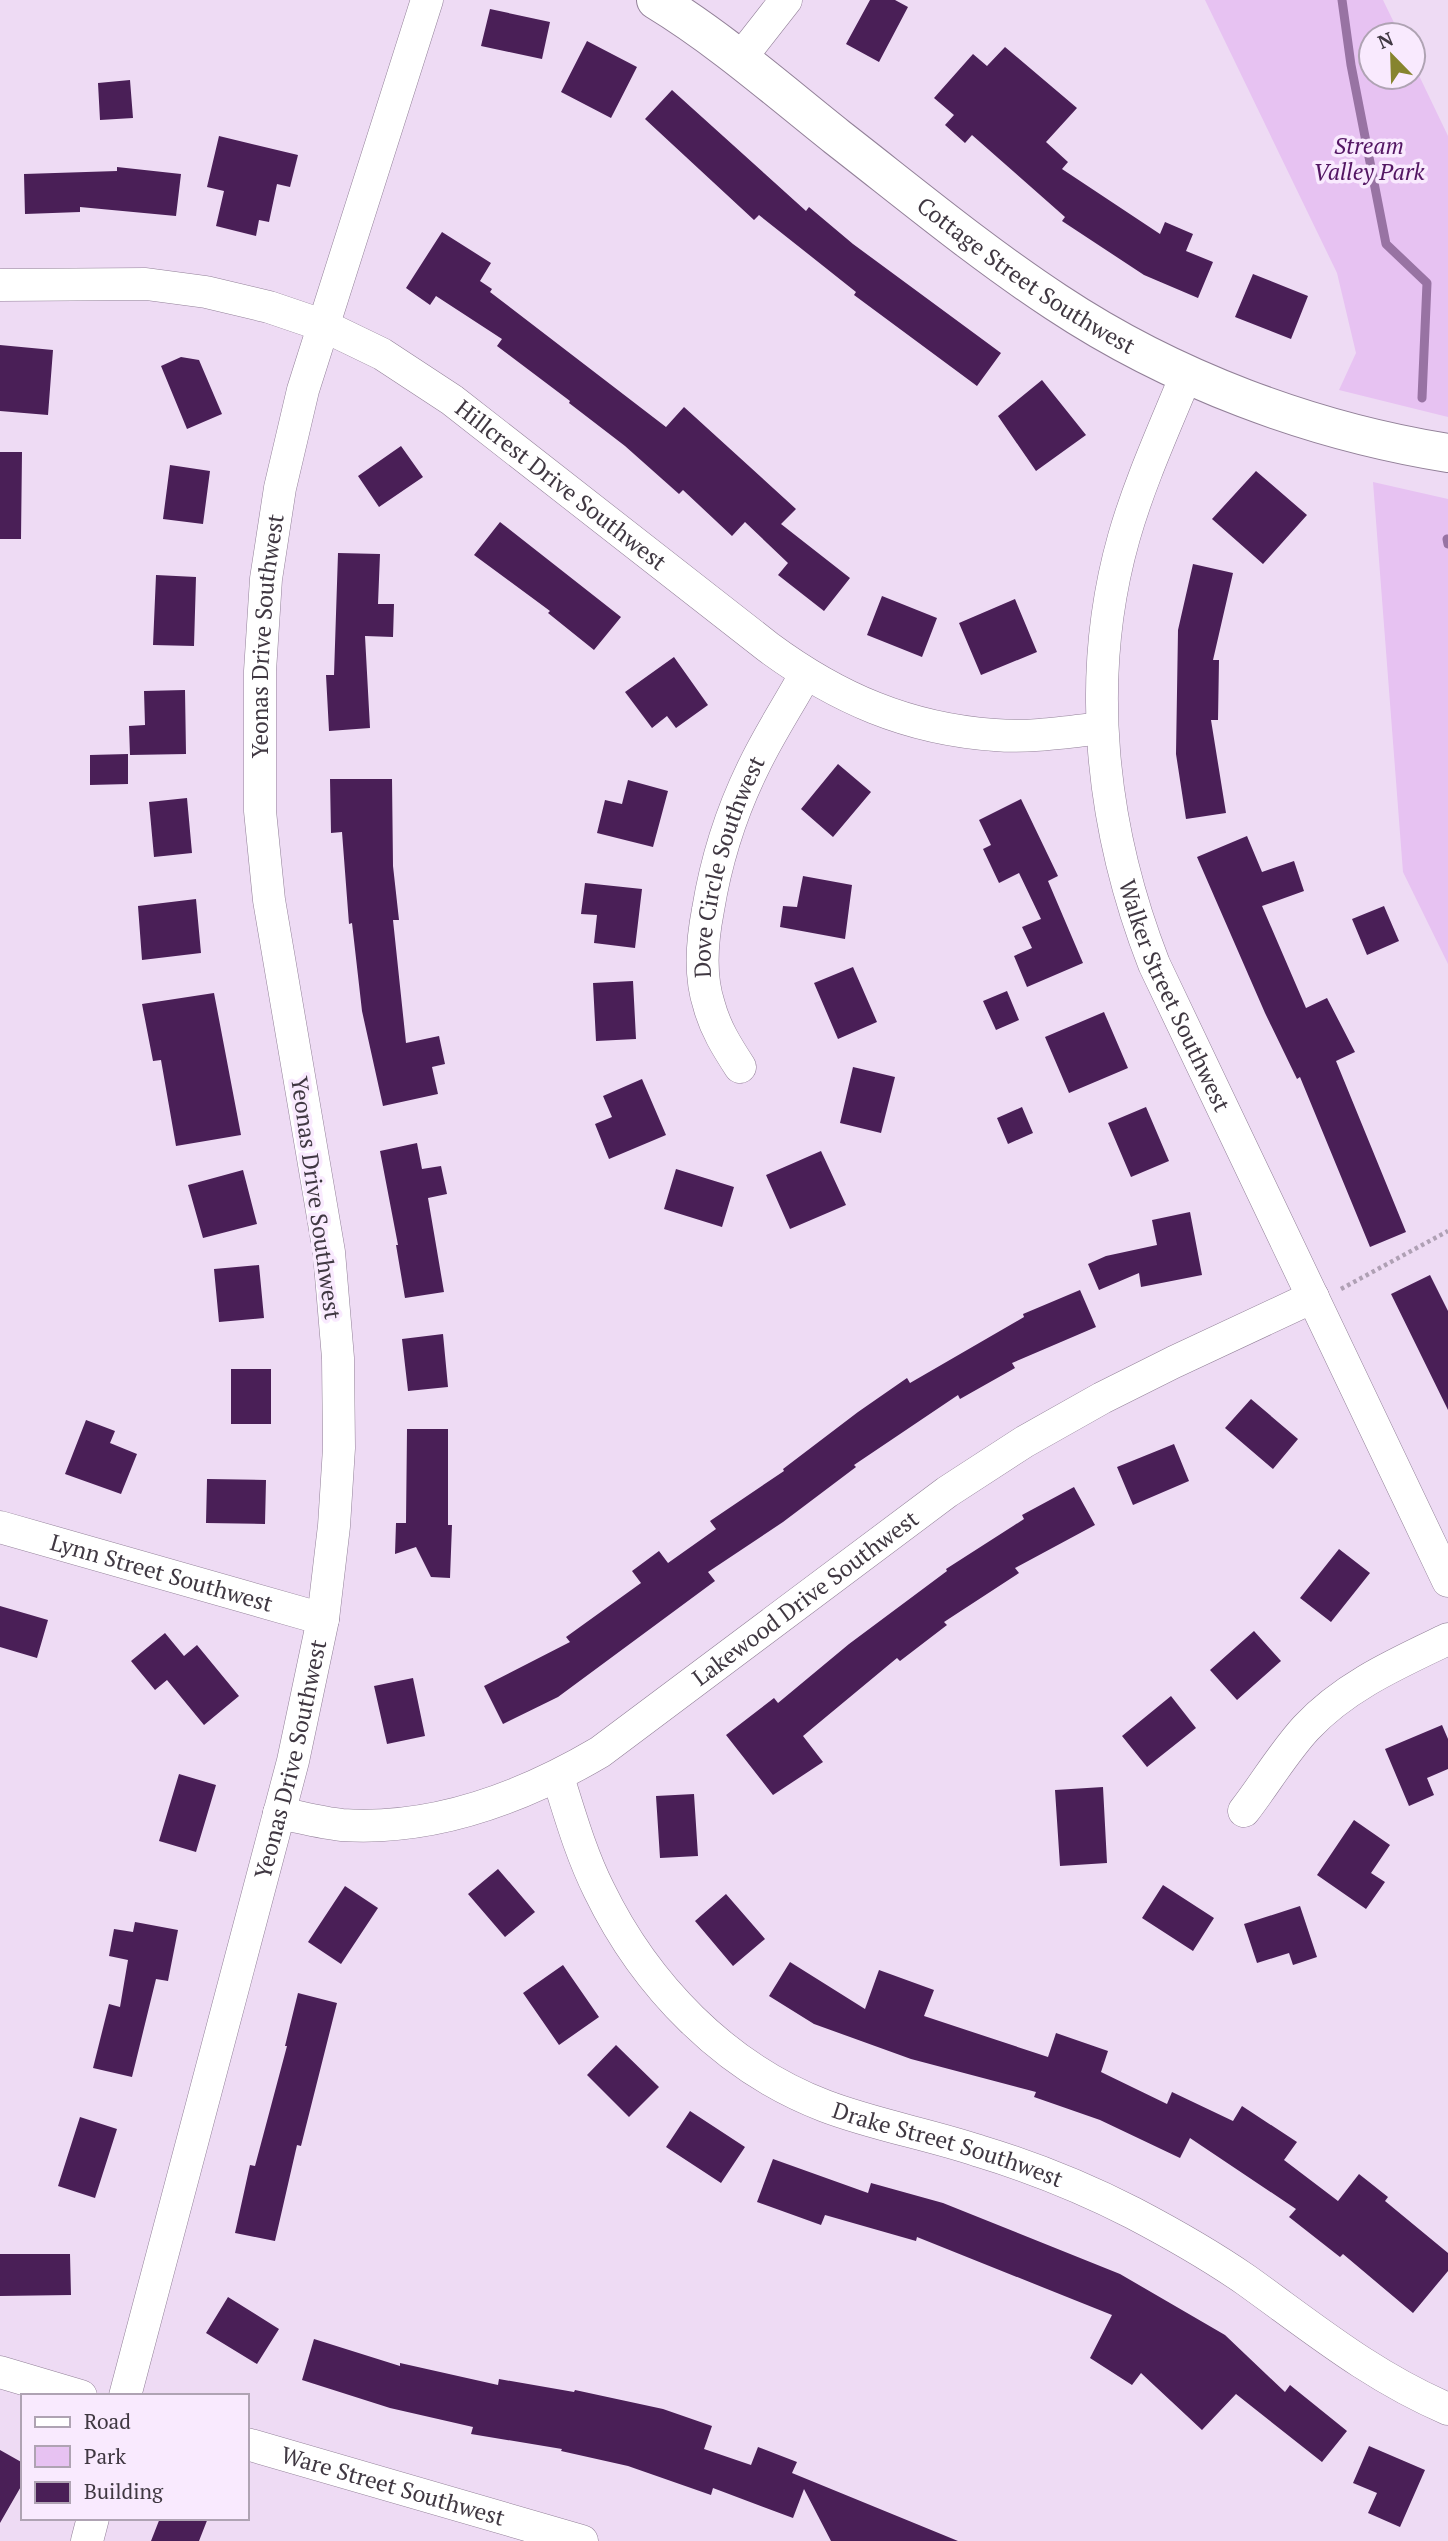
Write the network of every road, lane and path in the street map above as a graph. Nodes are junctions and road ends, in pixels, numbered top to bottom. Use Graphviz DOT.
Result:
graph roads {
  1 [pos="427,0"];
  2 [pos="656,0"];
  3 [pos="786,0"];
  4 [pos="739,60"];
  5 [pos="0,285"];
  6 [pos="323,325"];
  7 [pos="1187,373"];
  8 [pos="1448,453"];
  9 [pos="805,675"];
  10 [pos="1102,728"];
  11 [pos="740,1067"];
  12 [pos="1448,1231"];
  13 [pos="1315,1300"];
  14 [pos="0,1527"];
  15 [pos="1448,1581"];
  16 [pos="323,1619"];
  17 [pos="1448,1639"];
  18 [pos="558,1777"];
  19 [pos="1244,1811"];
  20 [pos="279,1813"];
  21 [pos="0,2372"];
  22 [pos="74,2394"];
  23 [pos="126,2394"];
  24 [pos="1448,2409"];
  25 [pos="248,2444"];
  26 [pos="92,2520"];
  27 [pos="87,2541"];
  28 [pos="582,2541"];
  1 -- 6 [label="street, Yeonas Drive Southwest"];
  2 -- 4 [label="street, Cottage Street Southwest"];
  3 -- 4 [label="street"];
  4 -- 7 [label="street, Cottage Street Southwest"];
  5 -- 6 [label="street, Hillcrest Drive Southwest"];
  6 -- 9 [label="street, Hillcrest Drive Southwest"];
  6 -- 16 [label="street, Yeonas Drive Southwest"];
  7 -- 8 [label="street, Cottage Street Southwest"];
  7 -- 10 [label="street, Walker Street Southwest"];
  9 -- 10 [label="street, Hillcrest Drive Southwest"];
  9 -- 11 [label="street, Dove Circle Southwest"];
  10 -- 13 [label="street, Walker Street Southwest"];
  12 -- 13 [label="path"];
  13 -- 15 [label="street, Walker Street Southwest"];
  13 -- 18 [label="street, Lakewood Drive Southwest"];
  14 -- 16 [label="street, Lynn Street Southwest"];
  16 -- 20 [label="street, Yeonas Drive Southwest"];
  17 -- 19 [label="street"];
  18 -- 20 [label="street, Lakewood Drive Southwest"];
  18 -- 24 [label="street, Drake Street Southwest"];
  20 -- 23 [label="street, Yeonas Drive Southwest"];
  21 -- 22 [label="street"];
  25 -- 28 [label="street, Ware Street Southwest"];
  26 -- 27 [label="street"];
}
